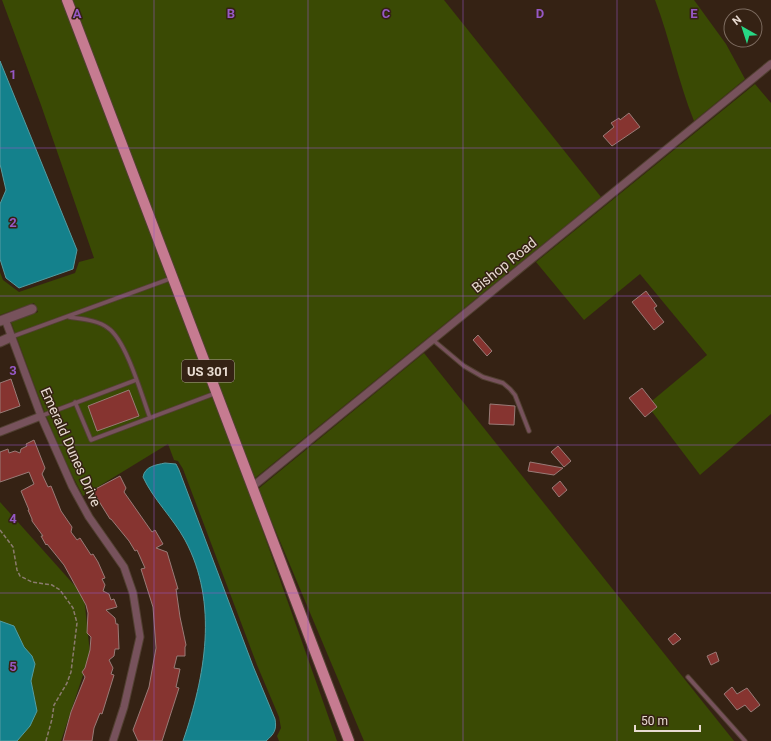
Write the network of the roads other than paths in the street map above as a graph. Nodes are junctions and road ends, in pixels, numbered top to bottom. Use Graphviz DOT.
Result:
graph roads {
  1 [pos="68,0"];
  2 [pos="771,64"];
  3 [pos="173,277"];
  4 [pos="32,309"];
  5 [pos="68,317"];
  6 [pos="2,320"];
  7 [pos="12,338"];
  8 [pos="433,340"];
  9 [pos="0,342"];
  10 [pos="136,380"];
  11 [pos="217,392"];
  12 [pos="75,402"];
  13 [pos="41,416"];
  14 [pos="150,418"];
  15 [pos="529,431"];
  16 [pos="0,432"];
  17 [pos="252,487"];
  18 [pos="688,677"];
  19 [pos="113,741"];
  20 [pos="349,741"];
  21 [pos="745,741"];
  1 -- 3 [label="main road, US 301"];
  2 -- 8 [label="street, Bishop Road"];
  3 -- 5 [label="lane"];
  3 -- 11 [label="main road, US 301"];
  4 -- 6 [label="street"];
  5 -- 7 [label="lane"];
  5 -- 10 [label="lane"];
  6 -- 7 [label="street, Emerald Dunes Drive"];
  7 -- 9 [label="street"];
  7 -- 13 [label="street, Emerald Dunes Drive"];
  8 -- 15 [label="lane"];
  8 -- 17 [label="street, Bishop Road"];
  10 -- 12 [label="lane"];
  10 -- 14 [label="lane"];
  11 -- 14 [label="lane"];
  11 -- 17 [label="main road, US 301"];
  12 -- 13 [label="lane"];
  12 -- 14 [label="lane"];
  13 -- 16 [label="street"];
  13 -- 19 [label="street, Emerald Dunes Drive"];
  17 -- 20 [label="main road, US 301"];
  18 -- 21 [label="lane"];
}
